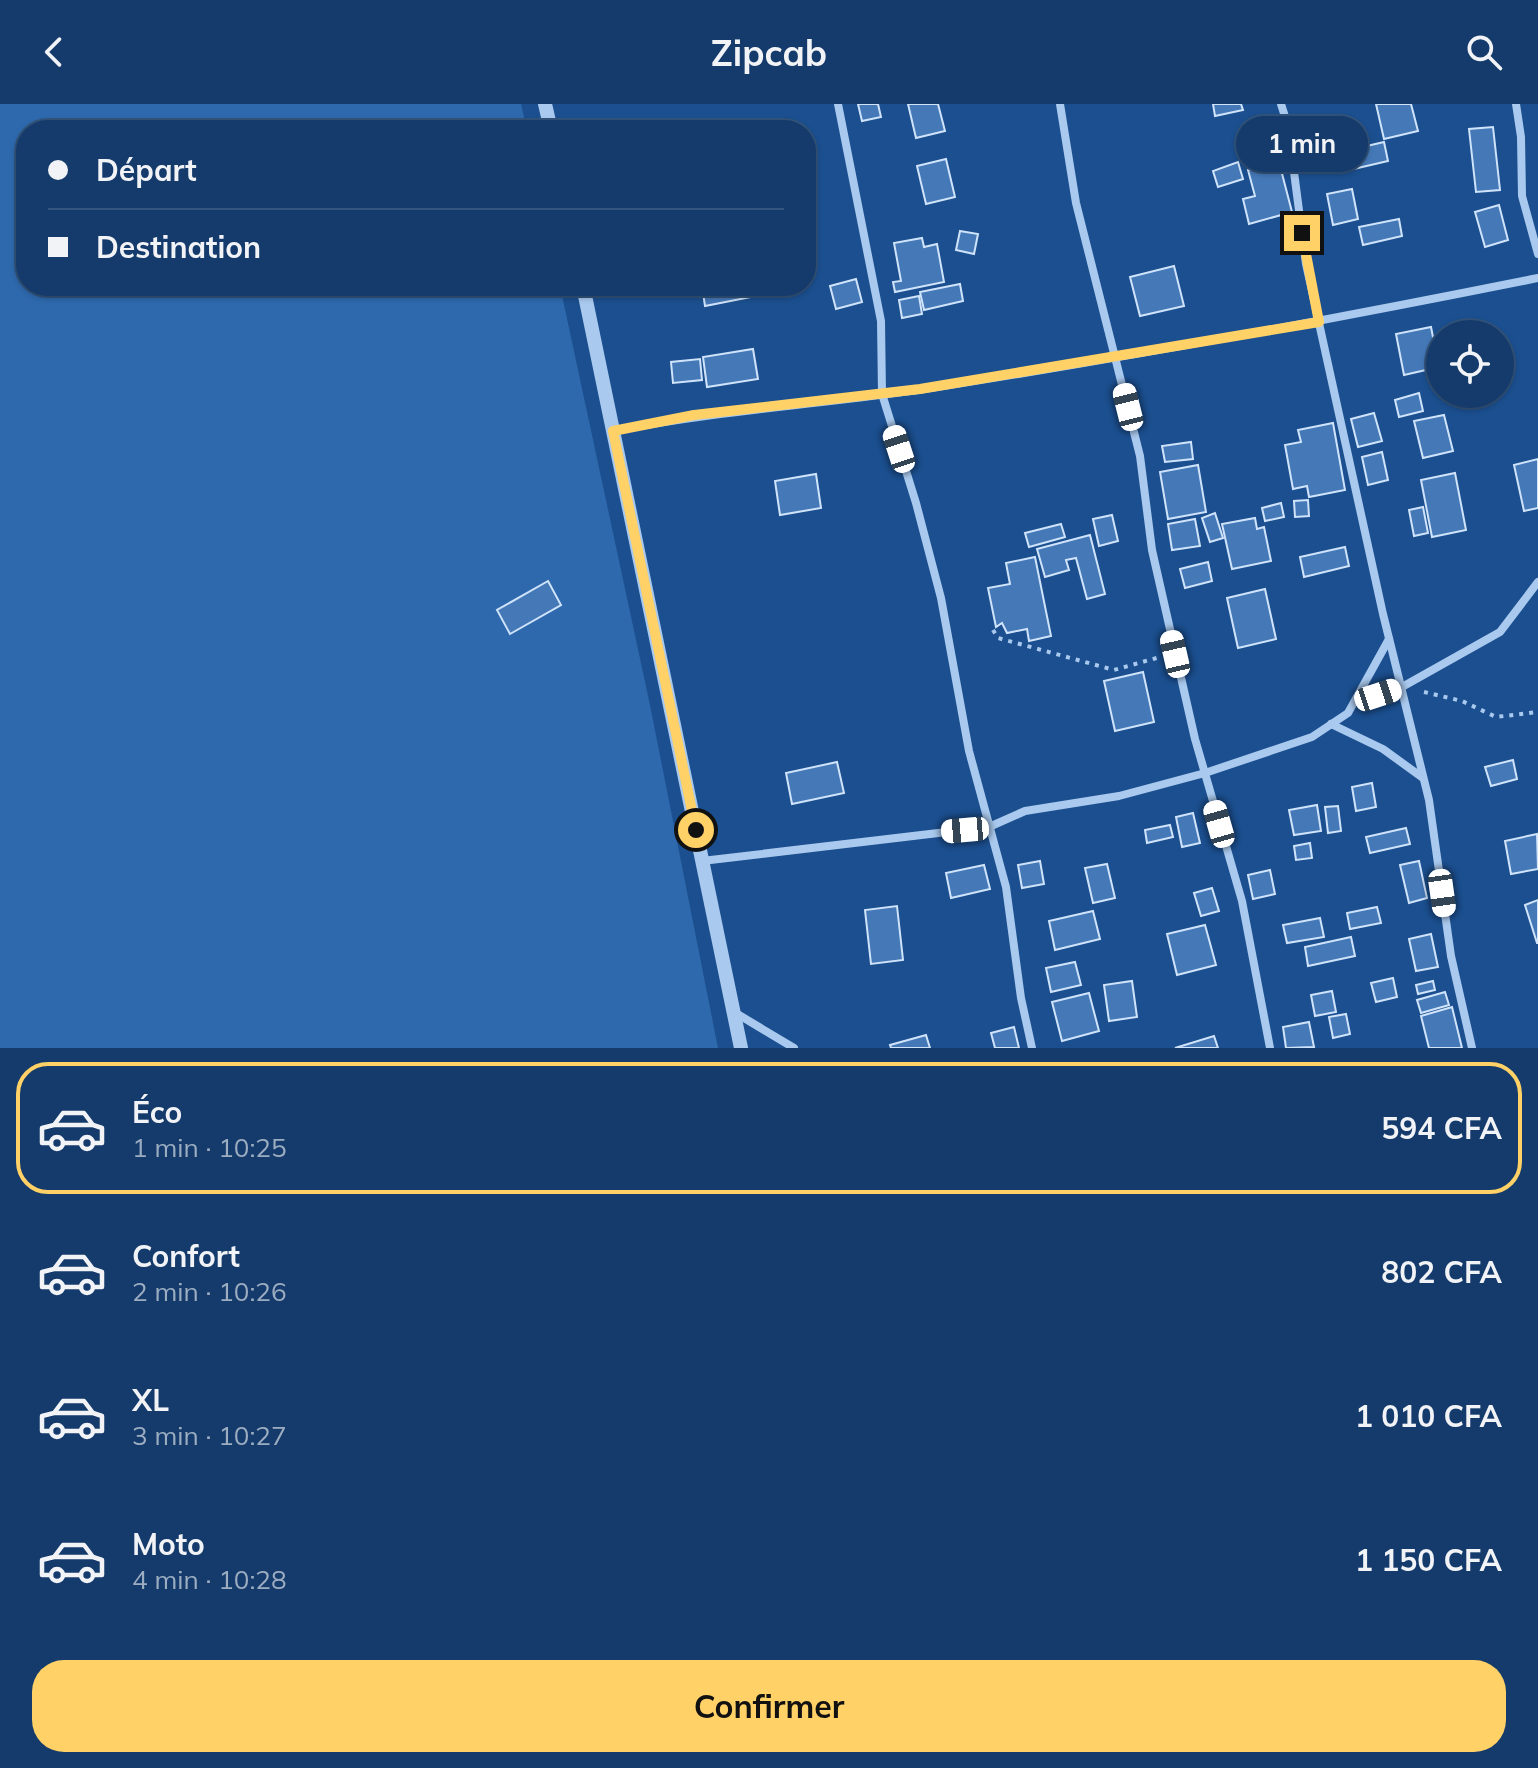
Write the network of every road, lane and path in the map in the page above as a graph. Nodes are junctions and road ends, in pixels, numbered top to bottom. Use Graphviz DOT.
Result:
graph roads {
  1 [pos="838,104"];
  2 [pos="1060,104"];
  3 [pos="1281,104"];
  4 [pos="1516,104"];
  5 [pos="1538,254"];
  6 [pos="1538,278"];
  7 [pos="585,296"];
  8 [pos="1319,322"];
  9 [pos="1116,358"];
  10 [pos="882,394"];
  11 [pos="613,431"];
  12 [pos="1538,582"];
  13 [pos="993,630"];
  14 [pos="1389,639"];
  15 [pos="1175,654"];
  16 [pos="1402,687"];
  17 [pos="1354,702"];
  18 [pos="1538,712"];
  19 [pos="1331,724"];
  20 [pos="1205,773"];
  21 [pos="1424,778"];
  22 [pos="989,827"];
  23 [pos="702,861"];
  24 [pos="733,1011"];
  25 [pos="741,1048"];
  26 [pos="794,1048"];
  27 [pos="1032,1048"];
  28 [pos="1270,1048"];
  29 [pos="1472,1048"];
  1 -- 10 [label="street"];
  2 -- 9 [label="street"];
  3 -- 8 [label="street"];
  4 -- 5 [label="street"];
  6 -- 8 [label="street"];
  7 -- 11 [label="street"];
  8 -- 9 [label="street"];
  8 -- 14 [label="street"];
  9 -- 10 [label="street"];
  9 -- 15 [label="street"];
  10 -- 11 [label="street"];
  10 -- 22 [label="street"];
  11 -- 23 [label="street"];
  12 -- 16 [label="street"];
  13 -- 15 [label="path"];
  14 -- 16 [label="street"];
  14 -- 17 [label="street"];
  15 -- 20 [label="street"];
  16 -- 17 [label="street"];
  16 -- 18 [label="path"];
  16 -- 21 [label="street"];
  17 -- 19 [label="street"];
  19 -- 20 [label="street"];
  19 -- 21 [label="street"];
  20 -- 22 [label="street"];
  20 -- 28 [label="street"];
  21 -- 29 [label="street"];
  22 -- 23 [label="street"];
  22 -- 27 [label="street"];
  23 -- 24 [label="street"];
  24 -- 25 [label="street"];
  24 -- 26 [label="street"];
}
